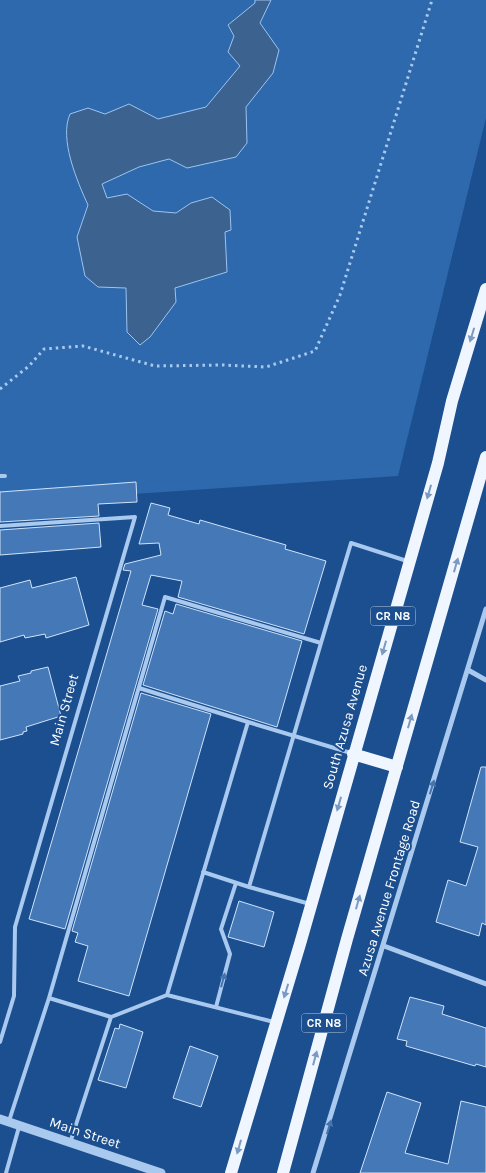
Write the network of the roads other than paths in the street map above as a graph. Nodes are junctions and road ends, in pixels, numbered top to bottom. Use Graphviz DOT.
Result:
graph roads {
  1 [pos="486,289"];
  2 [pos="486,457"];
  3 [pos="0,526"];
  4 [pos="409,562"];
  5 [pos="486,609"];
  6 [pos="321,643"];
  7 [pos="468,670"];
  8 [pos="486,680"];
  9 [pos="139,688"];
  10 [pos="248,722"];
  11 [pos="293,736"];
  12 [pos="353,754"];
  13 [pos="397,768"];
  14 [pos="203,872"];
  15 [pos="236,883"];
  16 [pos="249,887"];
  17 [pos="311,905"];
  18 [pos="384,946"];
  19 [pos="486,984"];
  20 [pos="166,995"];
  21 [pos="49,998"];
  22 [pos="216,1007"];
  23 [pos="111,1017"];
  24 [pos="276,1022"];
  25 [pos="0,1042"];
  26 [pos="5,1120"];
  27 [pos="19,1126"];
  28 [pos="70,1142"];
  29 [pos="157,1172"];
  30 [pos="6,1173"];
  31 [pos="231,1173"];
  32 [pos="283,1173"];
  33 [pos="313,1173"];
  1 -- 4 [label="main road, South Azusa Avenue / CR N8, one-way"];
  13 -- 2 [label="main road, CR N8, one-way"];
  3 -- 25 [label="lane, Main Street"];
  4 -- 6 [label="lane"];
  4 -- 12 [label="main road, South Azusa Avenue / CR N8, one-way"];
  5 -- 7 [label="street, Azusa Avenue Frontage Road"];
  6 -- 9 [label="lane"];
  6 -- 11 [label="lane"];
  7 -- 8 [label="street"];
  18 -- 7 [label="street, Azusa Avenue Frontage Road, one-way"];
  9 -- 10 [label="lane"];
  9 -- 21 [label="lane"];
  10 -- 11 [label="lane"];
  10 -- 14 [label="lane"];
  11 -- 12 [label="lane"];
  11 -- 16 [label="lane"];
  12 -- 13 [label="main road"];
  12 -- 17 [label="main road, South Azusa Avenue / CR N8, one-way"];
  32 -- 13 [label="main road, CR N8, one-way"];
  14 -- 15 [label="lane"];
  14 -- 20 [label="lane"];
  15 -- 16 [label="lane"];
  22 -- 15 [label="lane, one-way"];
  16 -- 17 [label="lane"];
  17 -- 24 [label="main road, South Azusa Avenue / CR N8, one-way"];
  18 -- 19 [label="street"];
  33 -- 18 [label="street, Azusa Avenue Frontage Road, one-way"];
  20 -- 22 [label="lane"];
  20 -- 23 [label="lane"];
  21 -- 23 [label="lane"];
  21 -- 26 [label="lane"];
  22 -- 24 [label="lane"];
  23 -- 28 [label="lane"];
  24 -- 31 [label="main road, South Azusa Avenue / CR N8, one-way"];
  26 -- 27 [label="street, Main Street"];
  27 -- 28 [label="street, Main Street"];
  27 -- 30 [label="lane"];
  28 -- 29 [label="street, Main Street"];
}
